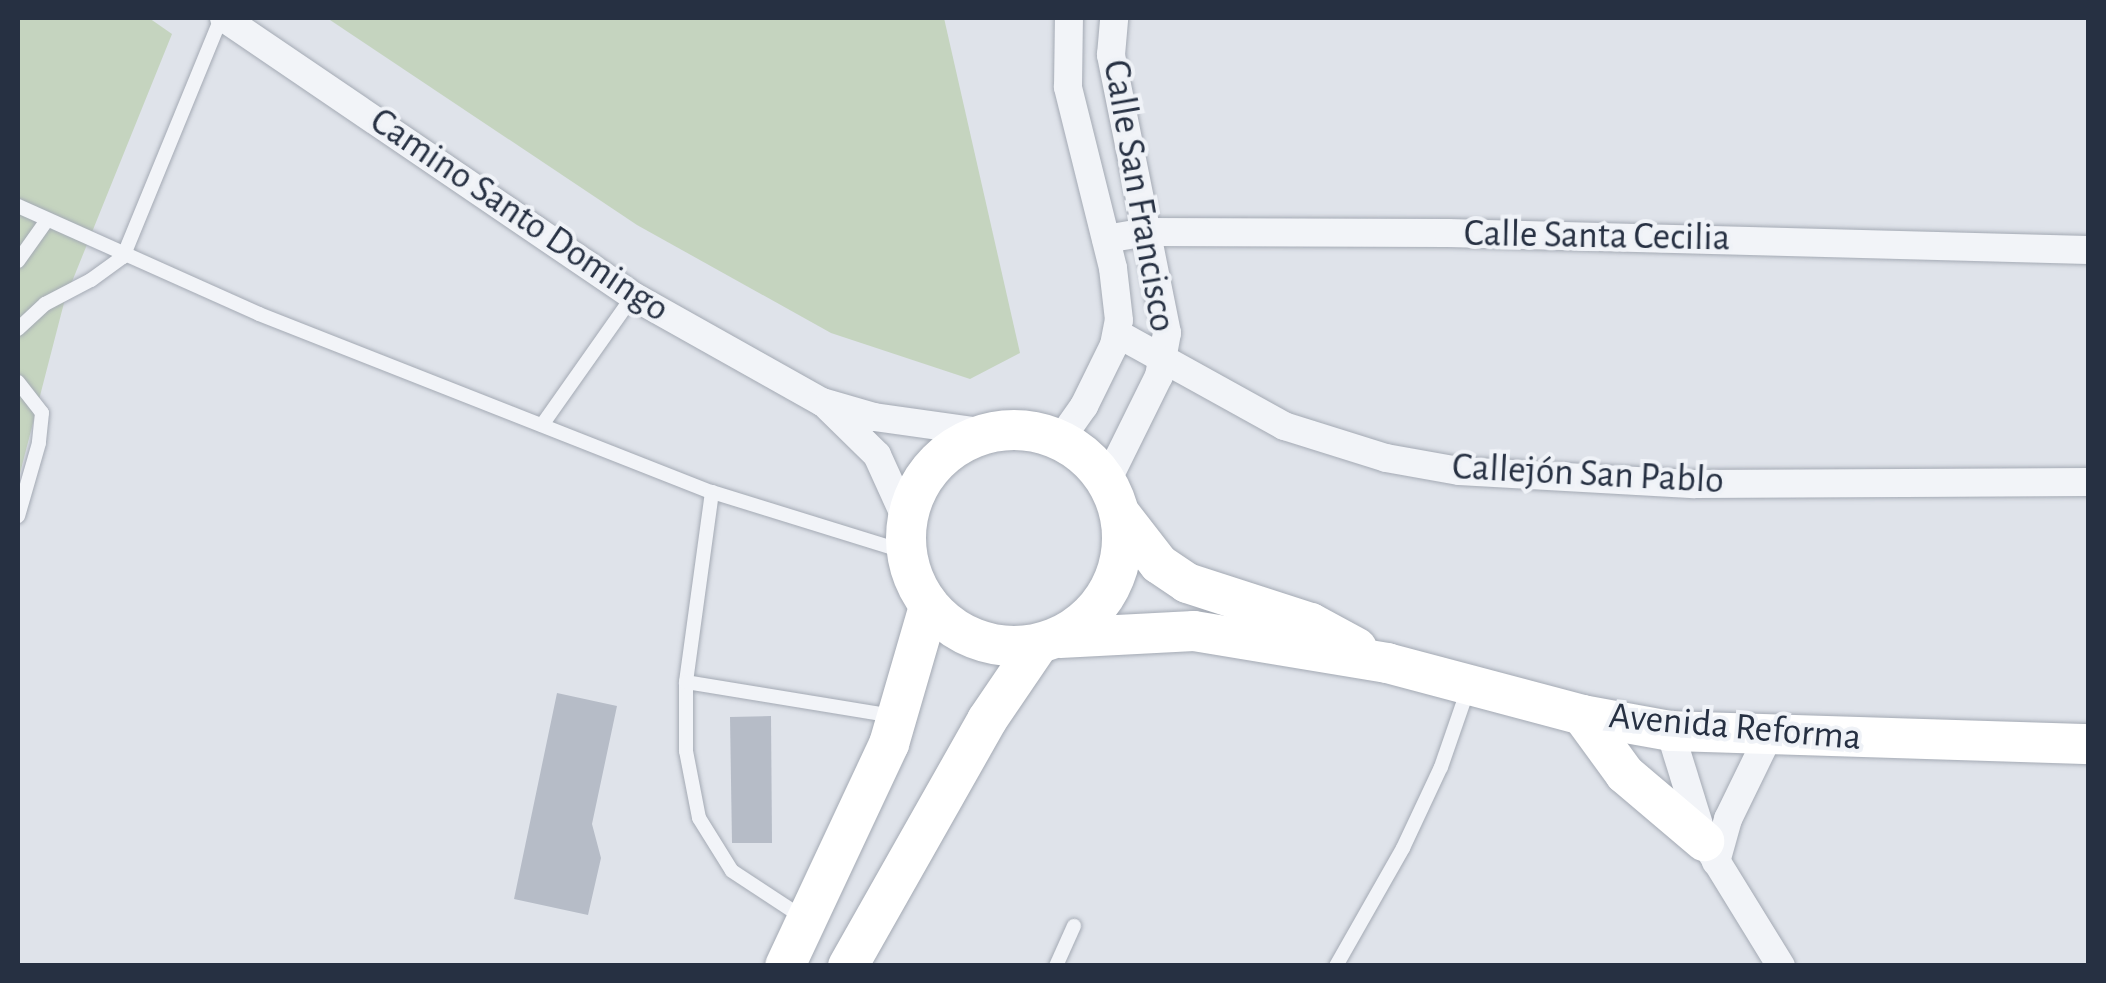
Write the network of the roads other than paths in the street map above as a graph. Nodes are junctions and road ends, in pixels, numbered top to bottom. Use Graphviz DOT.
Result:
graph roads {
  1 [pos="222,18"];
  2 [pos="1069,18"];
  3 [pos="1114,18"];
  4 [pos="18,206"];
  5 [pos="47,220"];
  6 [pos="1148,232"];
  7 [pos="1106,239"];
  8 [pos="2088,250"];
  9 [pos="123,257"];
  10 [pos="18,262"];
  11 [pos="633,296"];
  12 [pos="18,329"];
  13 [pos="1118,334"];
  14 [pos="1166,358"];
  15 [pos="18,382"];
  16 [pos="822,402"];
  17 [pos="542,425"];
  18 [pos="988,433"];
  19 [pos="1060,440"];
  20 [pos="2088,482"];
  21 [pos="712,492"];
  22 [pos="1114,498"];
  23 [pos="18,516"];
  24 [pos="906,536"];
  25 [pos="929,606"];
  26 [pos="1049,641"];
  27 [pos="1388,663"];
  28 [pos="686,682"];
  29 [pos="1469,685"];
  30 [pos="1582,715"];
  31 [pos="899,717"];
  32 [pos="1670,730"];
  33 [pos="1769,736"];
  34 [pos="2088,744"];
  35 [pos="1710,851"];
  36 [pos="807,920"];
  37 [pos="1074,926"];
  38 [pos="785,966"];
  39 [pos="848,966"];
  40 [pos="1056,966"];
  41 [pos="1336,966"];
  42 [pos="1781,966"];
  1 -- 9 [label="lane"];
  1 -- 11 [label="street, Camino Santo Domingo"];
  2 -- 7 [label="street, Calle San Francisco"];
  3 -- 6 [label="street, Calle San Francisco"];
  4 -- 5 [label="lane"];
  5 -- 9 [label="lane"];
  5 -- 10 [label="lane"];
  6 -- 7 [label="street, Calle Santa Cecilia"];
  6 -- 8 [label="street, Calle Santa Cecilia"];
  6 -- 14 [label="street, Calle San Francisco"];
  7 -- 13 [label="street, Calle San Francisco"];
  9 -- 12 [label="lane"];
  9 -- 17 [label="lane"];
  11 -- 16 [label="street, Camino Santo Domingo"];
  11 -- 17 [label="lane"];
  13 -- 14 [label="street, Callejón San Pablo"];
  13 -- 19 [label="street, Calle San Francisco"];
  14 -- 20 [label="street, Callejón San Pablo"];
  14 -- 22 [label="street, Calle San Francisco"];
  15 -- 23 [label="lane"];
  16 -- 18 [label="street, Camino Santo Domingo"];
  16 -- 24 [label="street, Camino Santo Domingo"];
  17 -- 21 [label="lane"];
  18 -- 19 [label="street"];
  18 -- 24 [label="street"];
  19 -- 22 [label="street"];
  21 -- 24 [label="lane"];
  21 -- 28 [label="lane"];
  22 -- 26 [label="street"];
  22 -- 27 [label="street, Avenida Reforma"];
  24 -- 25 [label="street"];
  25 -- 26 [label="street"];
  25 -- 31 [label="street"];
  26 -- 27 [label="street, Avenida Reforma"];
  26 -- 39 [label="street"];
  27 -- 29 [label="street, Avenida Reforma"];
  28 -- 31 [label="lane"];
  28 -- 36 [label="lane"];
  29 -- 30 [label="street, Avenida Reforma"];
  29 -- 41 [label="lane"];
  30 -- 32 [label="street, Avenida Reforma"];
  30 -- 35 [label="street"];
  31 -- 36 [label="street"];
  32 -- 33 [label="street, Avenida Reforma"];
  32 -- 35 [label="street"];
  33 -- 34 [label="street, Avenida Reforma"];
  33 -- 35 [label="street"];
  35 -- 42 [label="street"];
  36 -- 38 [label="street"];
  37 -- 40 [label="lane"];
}
